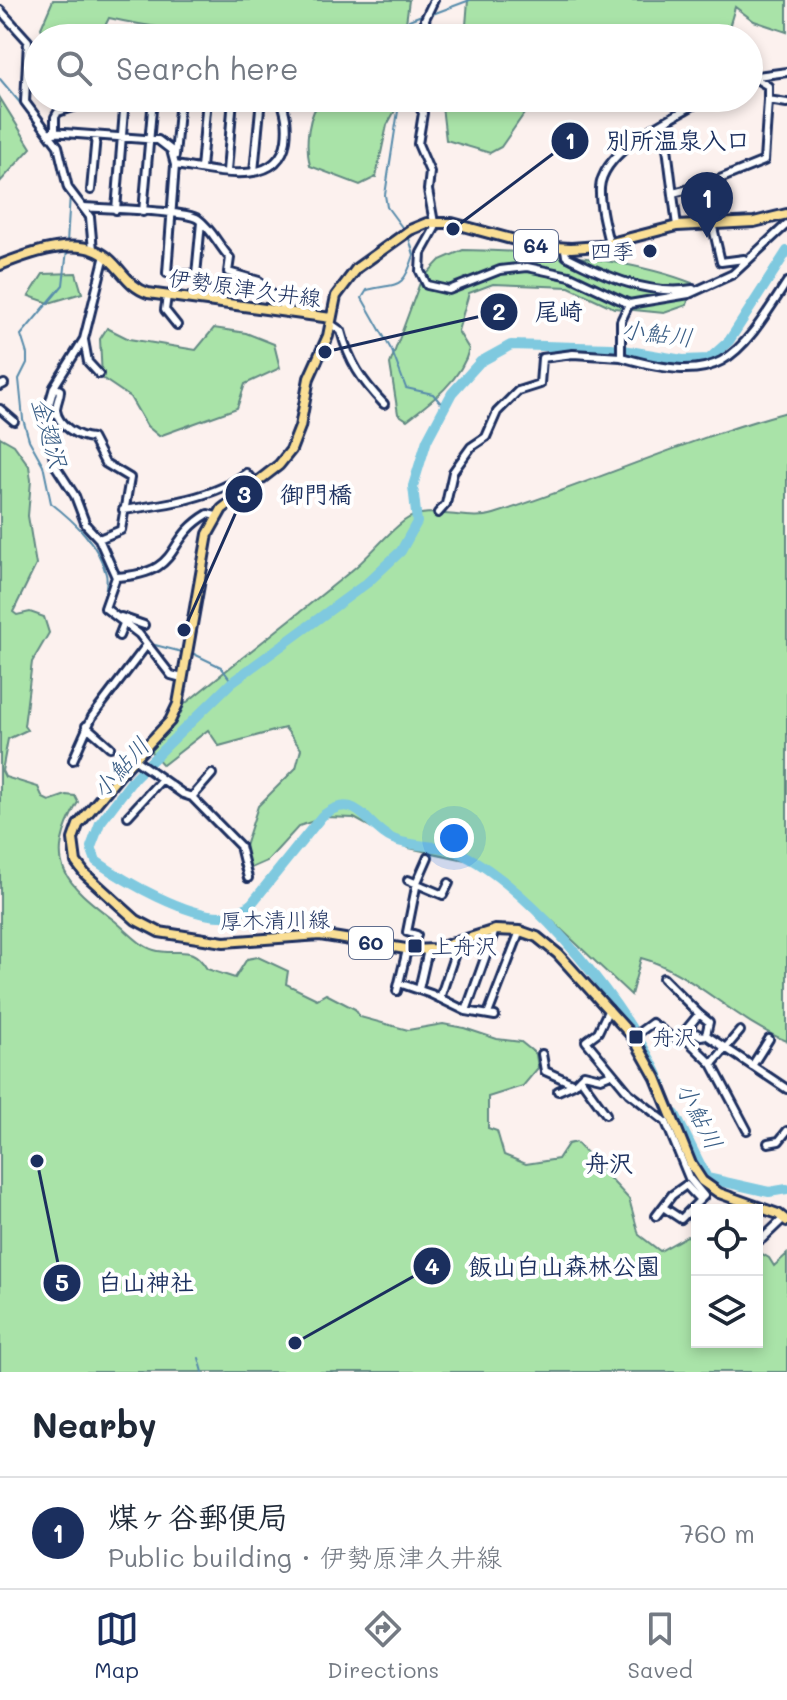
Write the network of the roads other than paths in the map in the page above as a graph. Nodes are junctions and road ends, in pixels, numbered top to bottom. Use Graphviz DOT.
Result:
graph roads {
  1 [pos="434,0"];
  2 [pos="0,10"];
  3 [pos="426,24"];
  4 [pos="24,37"];
  5 [pos="787,72"];
  6 [pos="763,75"];
  7 [pos="763,83"];
  8 [pos="768,100"];
  9 [pos="787,103"];
  10 [pos="34,112"];
  11 [pos="58,112"];
  12 [pos="124,112"];
  13 [pos="152,112"];
  14 [pos="179,112"];
  15 [pos="206,112"];
  16 [pos="232,112"];
  17 [pos="260,112"];
  18 [pos="284,112"];
  19 [pos="422,112"];
  20 [pos="683,112"];
  21 [pos="664,124"];
  22 [pos="53,132"];
  23 [pos="96,136"];
  24 [pos="122,138"];
  25 [pos="149,140"];
  26 [pos="175,156"];
  27 [pos="175,165"];
  28 [pos="201,169"];
  29 [pos="227,171"];
  30 [pos="254,172"];
  31 [pos="91,190"];
  32 [pos="673,193"];
  33 [pos="84,207"];
  34 [pos="116,210"];
  35 [pos="143,212"];
  36 [pos="171,214"];
  37 [pos="787,214"];
  38 [pos="201,222"];
  39 [pos="434,222"];
  40 [pos="712,223"];
  41 [pos="787,224"];
  42 [pos="677,226"];
  43 [pos="609,243"];
  44 [pos="565,249"];
  45 [pos="93,250"];
  46 [pos="105,255"];
  47 [pos="744,259"];
  48 [pos="0,265"];
  49 [pos="787,282"];
  50 [pos="696,289"];
  51 [pos="167,296"];
  52 [pos="629,304"];
  53 [pos="289,313"];
  54 [pos="331,321"];
  55 [pos="177,325"];
  56 [pos="84,339"];
  57 [pos="621,356"];
  58 [pos="99,374"];
  59 [pos="54,387"];
  60 [pos="384,404"];
  61 [pos="0,409"];
  62 [pos="14,421"];
  63 [pos="254,482"];
  64 [pos="123,510"];
  65 [pos="438,513"];
  66 [pos="216,516"];
  67 [pos="99,539"];
  68 [pos="116,577"];
  69 [pos="122,619"];
  70 [pos="144,625"];
  71 [pos="119,636"];
  72 [pos="146,646"];
  73 [pos="182,678"];
  74 [pos="86,726"];
  75 [pos="110,747"];
  76 [pos="73,760"];
  77 [pos="138,762"];
  78 [pos="212,774"];
  79 [pos="161,778"];
  80 [pos="192,797"];
  81 [pos="128,816"];
  82 [pos="428,857"];
  83 [pos="248,878"];
  84 [pos="408,880"];
  85 [pos="417,882"];
  86 [pos="449,883"];
  87 [pos="495,930"];
  88 [pos="520,931"];
  89 [pos="459,941"];
  90 [pos="410,950"];
  91 [pos="428,950"];
  92 [pos="663,978"];
  93 [pos="419,989"];
  94 [pos="440,998"];
  95 [pos="609,1009"];
  96 [pos="466,1011"];
  97 [pos="699,1014"];
  98 [pos="740,1031"];
  99 [pos="685,1032"];
  100 [pos="706,1035"];
  101 [pos="634,1036"];
  102 [pos="769,1039"];
  103 [pos="728,1049"];
  104 [pos="542,1054"];
  105 [pos="712,1064"];
  106 [pos="752,1066"];
  107 [pos="611,1074"];
  108 [pos="577,1081"];
  109 [pos="787,1089"];
  110 [pos="558,1091"];
  111 [pos="606,1114"];
  112 [pos="747,1130"];
  113 [pos="787,1131"];
  114 [pos="768,1143"];
  115 [pos="687,1165"];
  116 [pos="698,1202"];
  117 [pos="663,1207"];
  118 [pos="656,1216"];
  119 [pos="785,1220"];
  120 [pos="763,1238"];
  1 -- 3 [label="street"];
  2 -- 4 [label="street"];
  5 -- 6 [label="street"];
  7 -- 8 [label="street"];
  8 -- 9 [label="street"];
  8 -- 32 [label="street"];
  10 -- 22 [label="street"];
  11 -- 22 [label="street"];
  12 -- 24 [label="street"];
  13 -- 25 [label="street"];
  14 -- 26 [label="street"];
  15 -- 28 [label="street"];
  16 -- 29 [label="street"];
  17 -- 30 [label="street"];
  18 -- 30 [label="street"];
  19 -- 39 [label="street"];
  20 -- 21 [label="street"];
  21 -- 32 [label="street"];
  21 -- 43 [label="street"];
  22 -- 23 [label="street"];
  22 -- 33 [label="street"];
  23 -- 24 [label="street"];
  23 -- 31 [label="street"];
  24 -- 25 [label="street"];
  24 -- 34 [label="street"];
  25 -- 26 [label="street"];
  25 -- 35 [label="street"];
  26 -- 27 [label="street"];
  27 -- 28 [label="street"];
  27 -- 36 [label="street"];
  28 -- 29 [label="street"];
  29 -- 30 [label="street"];
  32 -- 42 [label="street"];
  33 -- 34 [label="street"];
  33 -- 45 [label="street"];
  34 -- 35 [label="street"];
  35 -- 36 [label="street"];
  36 -- 38 [label="street"];
  36 -- 38 [label="street"];
  37 -- 40 [label="main road, 64"];
  38 -- 53 [label="street"];
  39 -- 44 [label="main road, 64"];
  39 -- 52 [label="street"];
  39 -- 54 [label="main road, 伊勢原津久井線"];
  40 -- 42 [label="main road, 64"];
  40 -- 47 [label="street"];
  41 -- 50 [label="street"];
  42 -- 43 [label="main road, 64"];
  43 -- 44 [label="main road, 64"];
  44 -- 50 [label="street"];
  45 -- 46 [label="main road, 伊勢原津久井線"];
  45 -- 48 [label="main road, 伊勢原津久井線"];
  46 -- 51 [label="main road, 伊勢原津久井線"];
  46 -- 56 [label="street"];
  49 -- 57 [label="street"];
  50 -- 52 [label="street"];
  51 -- 53 [label="main road, 伊勢原津久井線"];
  51 -- 55 [label="street"];
  52 -- 57 [label="street"];
  53 -- 54 [label="main road, 伊勢原津久井線"];
  54 -- 60 [label="street"];
  54 -- 63 [label="main road, 厚木清川線 / 60"];
  56 -- 58 [label="street"];
  56 -- 59 [label="street"];
  57 -- 65 [label="street"];
  59 -- 64 [label="street"];
  59 -- 67 [label="street"];
  61 -- 62 [label="street"];
  63 -- 64 [label="street"];
  63 -- 66 [label="main road, 厚木清川線 / 60"];
  64 -- 67 [label="street"];
  66 -- 68 [label="street"];
  66 -- 73 [label="main road, 厚木清川線 / 60"];
  67 -- 68 [label="street"];
  68 -- 69 [label="street"];
  69 -- 70 [label="street"];
  69 -- 71 [label="street"];
  69 -- 72 [label="street"];
  72 -- 73 [label="street"];
  72 -- 74 [label="street"];
  73 -- 77 [label="main road, 厚木清川線 / 60"];
  74 -- 75 [label="street"];
  74 -- 76 [label="street"];
  77 -- 79 [label="street"];
  77 -- 90 [label="main road, 厚木清川線 / 60"];
  78 -- 80 [label="street"];
  79 -- 80 [label="street"];
  79 -- 81 [label="street"];
  80 -- 83 [label="street"];
  82 -- 85 [label="street"];
  84 -- 85 [label="street"];
  85 -- 86 [label="street"];
  85 -- 90 [label="street"];
  87 -- 88 [label="main road, 厚木清川線 / 60"];
  87 -- 89 [label="main road, 厚木清川線 / 60"];
  87 -- 96 [label="street"];
  88 -- 95 [label="main road, 厚木清川線 / 60"];
  88 -- 96 [label="street"];
  89 -- 91 [label="main road, 厚木清川線 / 60"];
  89 -- 94 [label="street"];
  90 -- 91 [label="main road, 厚木清川線 / 60"];
  90 -- 93 [label="street"];
  91 -- 93 [label="street"];
  92 -- 97 [label="street"];
  93 -- 94 [label="street"];
  94 -- 96 [label="street"];
  95 -- 101 [label="main road, 厚木清川線 / 60"];
  95 -- 107 [label="street"];
  97 -- 99 [label="street"];
  97 -- 100 [label="street"];
  98 -- 103 [label="street"];
  99 -- 100 [label="street"];
  99 -- 101 [label="street"];
  99 -- 105 [label="street"];
  100 -- 103 [label="street"];
  101 -- 115 [label="main road, 厚木清川線 / 60"];
  102 -- 106 [label="street"];
  103 -- 105 [label="street"];
  103 -- 106 [label="street"];
  104 -- 108 [label="street"];
  105 -- 112 [label="street"];
  106 -- 109 [label="street"];
  107 -- 108 [label="street"];
  107 -- 115 [label="street"];
  108 -- 110 [label="street"];
  108 -- 111 [label="street"];
  113 -- 114 [label="street"];
  115 -- 116 [label="street"];
  115 -- 119 [label="main road, 厚木清川線 / 60"];
  116 -- 117 [label="street"];
  116 -- 117 [label="street"];
  117 -- 118 [label="street"];
  119 -- 120 [label="street"];
}
